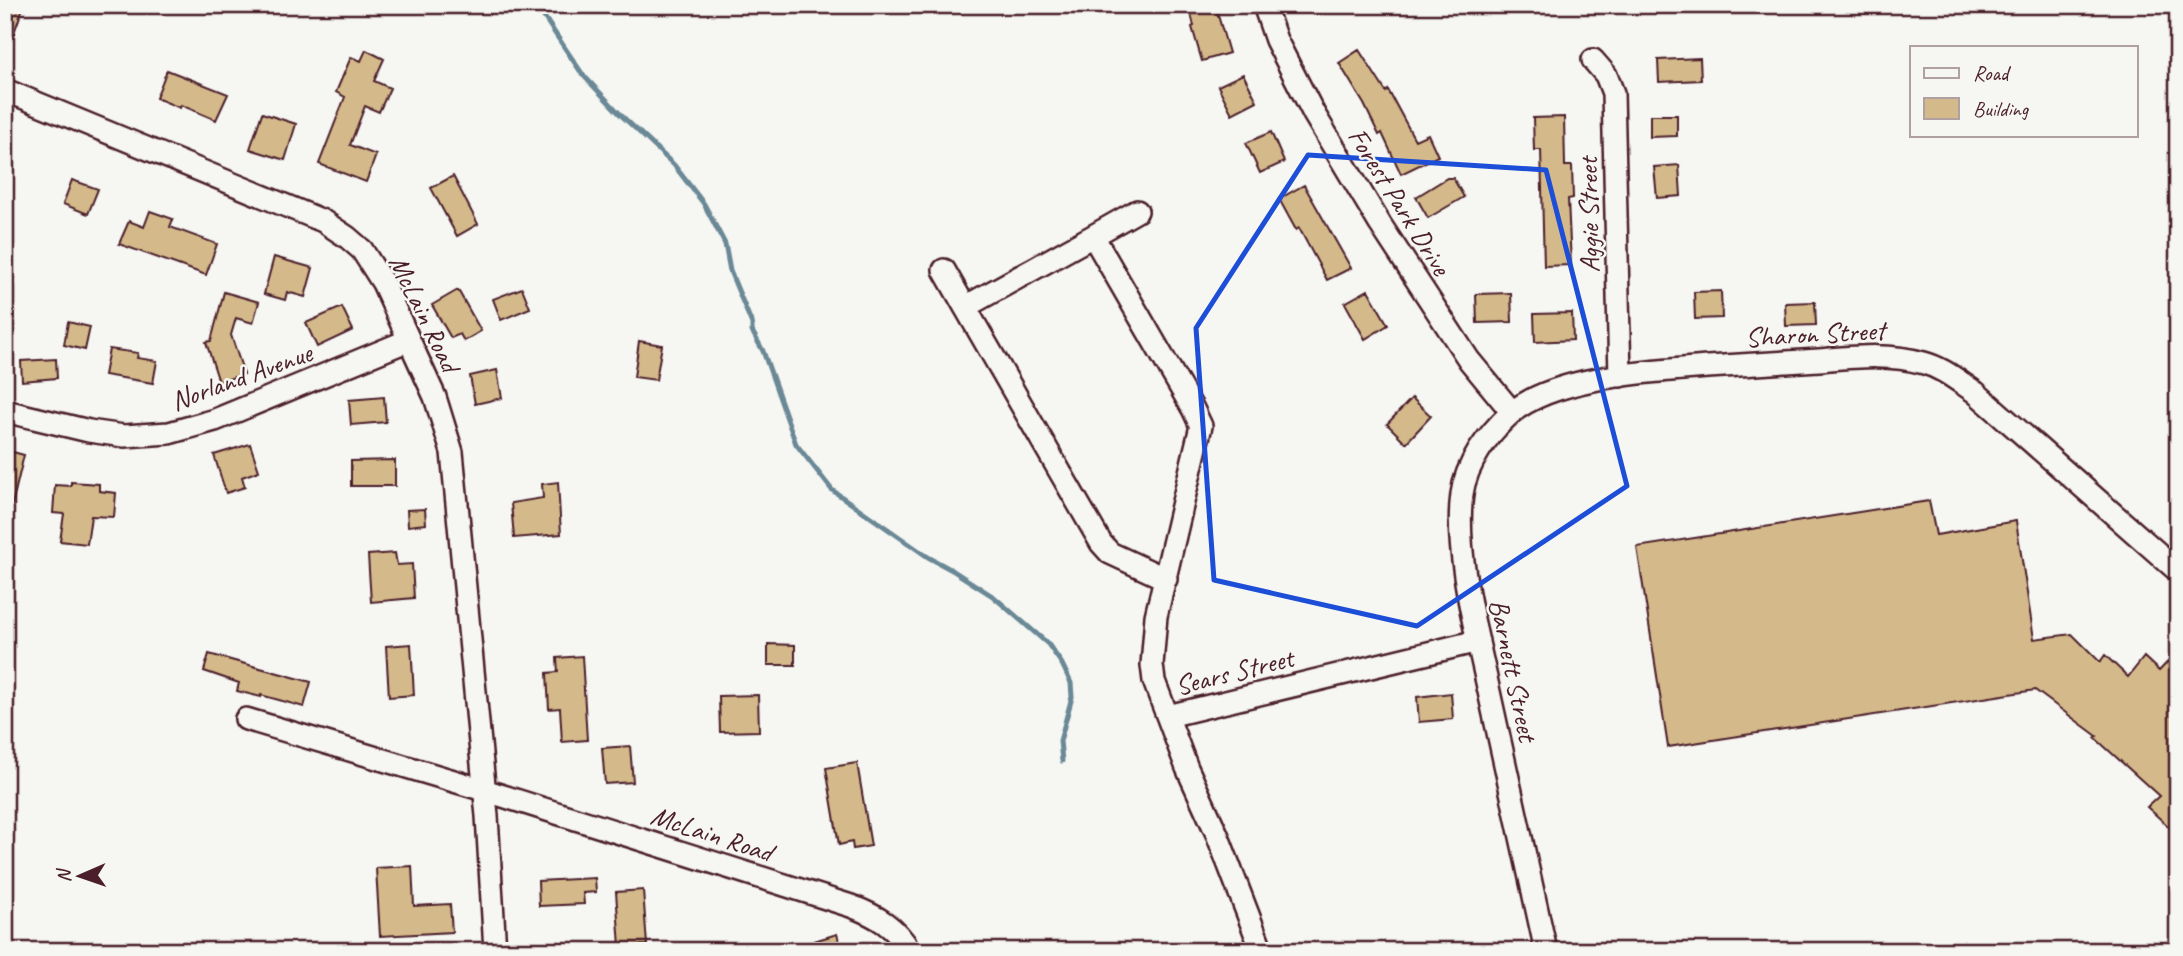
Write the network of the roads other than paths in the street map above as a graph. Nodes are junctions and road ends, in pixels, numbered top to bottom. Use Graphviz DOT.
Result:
graph roads {
  1 [pos="1264,5"];
  2 [pos="1593,60"];
  3 [pos="5,90"];
  4 [pos="1137,211"];
  5 [pos="1093,236"];
  6 [pos="944,270"];
  7 [pos="965,307"];
  8 [pos="409,340"];
  9 [pos="1620,376"];
  10 [pos="5,411"];
  11 [pos="1512,412"];
  12 [pos="2178,571"];
  13 [pos="1166,579"];
  14 [pos="1478,641"];
  15 [pos="1168,716"];
  16 [pos="246,719"];
  17 [pos="484,790"];
  18 [pos="495,951"];
  19 [pos="910,951"];
  20 [pos="1262,951"];
  21 [pos="1546,951"];
  1 -- 11 [label="street, Forest Park Drive"];
  2 -- 9 [label="street, Aggie Street"];
  3 -- 8 [label="street, McLain Road"];
  4 -- 5 [label="street"];
  5 -- 7 [label="street"];
  5 -- 13 [label="street"];
  6 -- 7 [label="street"];
  7 -- 13 [label="street"];
  8 -- 10 [label="street, Norland Avenue"];
  8 -- 17 [label="street, McLain Road"];
  9 -- 11 [label="street, Sharon Street"];
  9 -- 12 [label="street, Sharon Street"];
  11 -- 14 [label="street, Barnett Street"];
  13 -- 15 [label="street"];
  14 -- 15 [label="street, Sears Street"];
  14 -- 21 [label="street, Barnett Street"];
  15 -- 20 [label="street, Sears Street"];
  16 -- 17 [label="street, McLain Road"];
  17 -- 18 [label="street"];
  17 -- 19 [label="street, McLain Road"];
}
